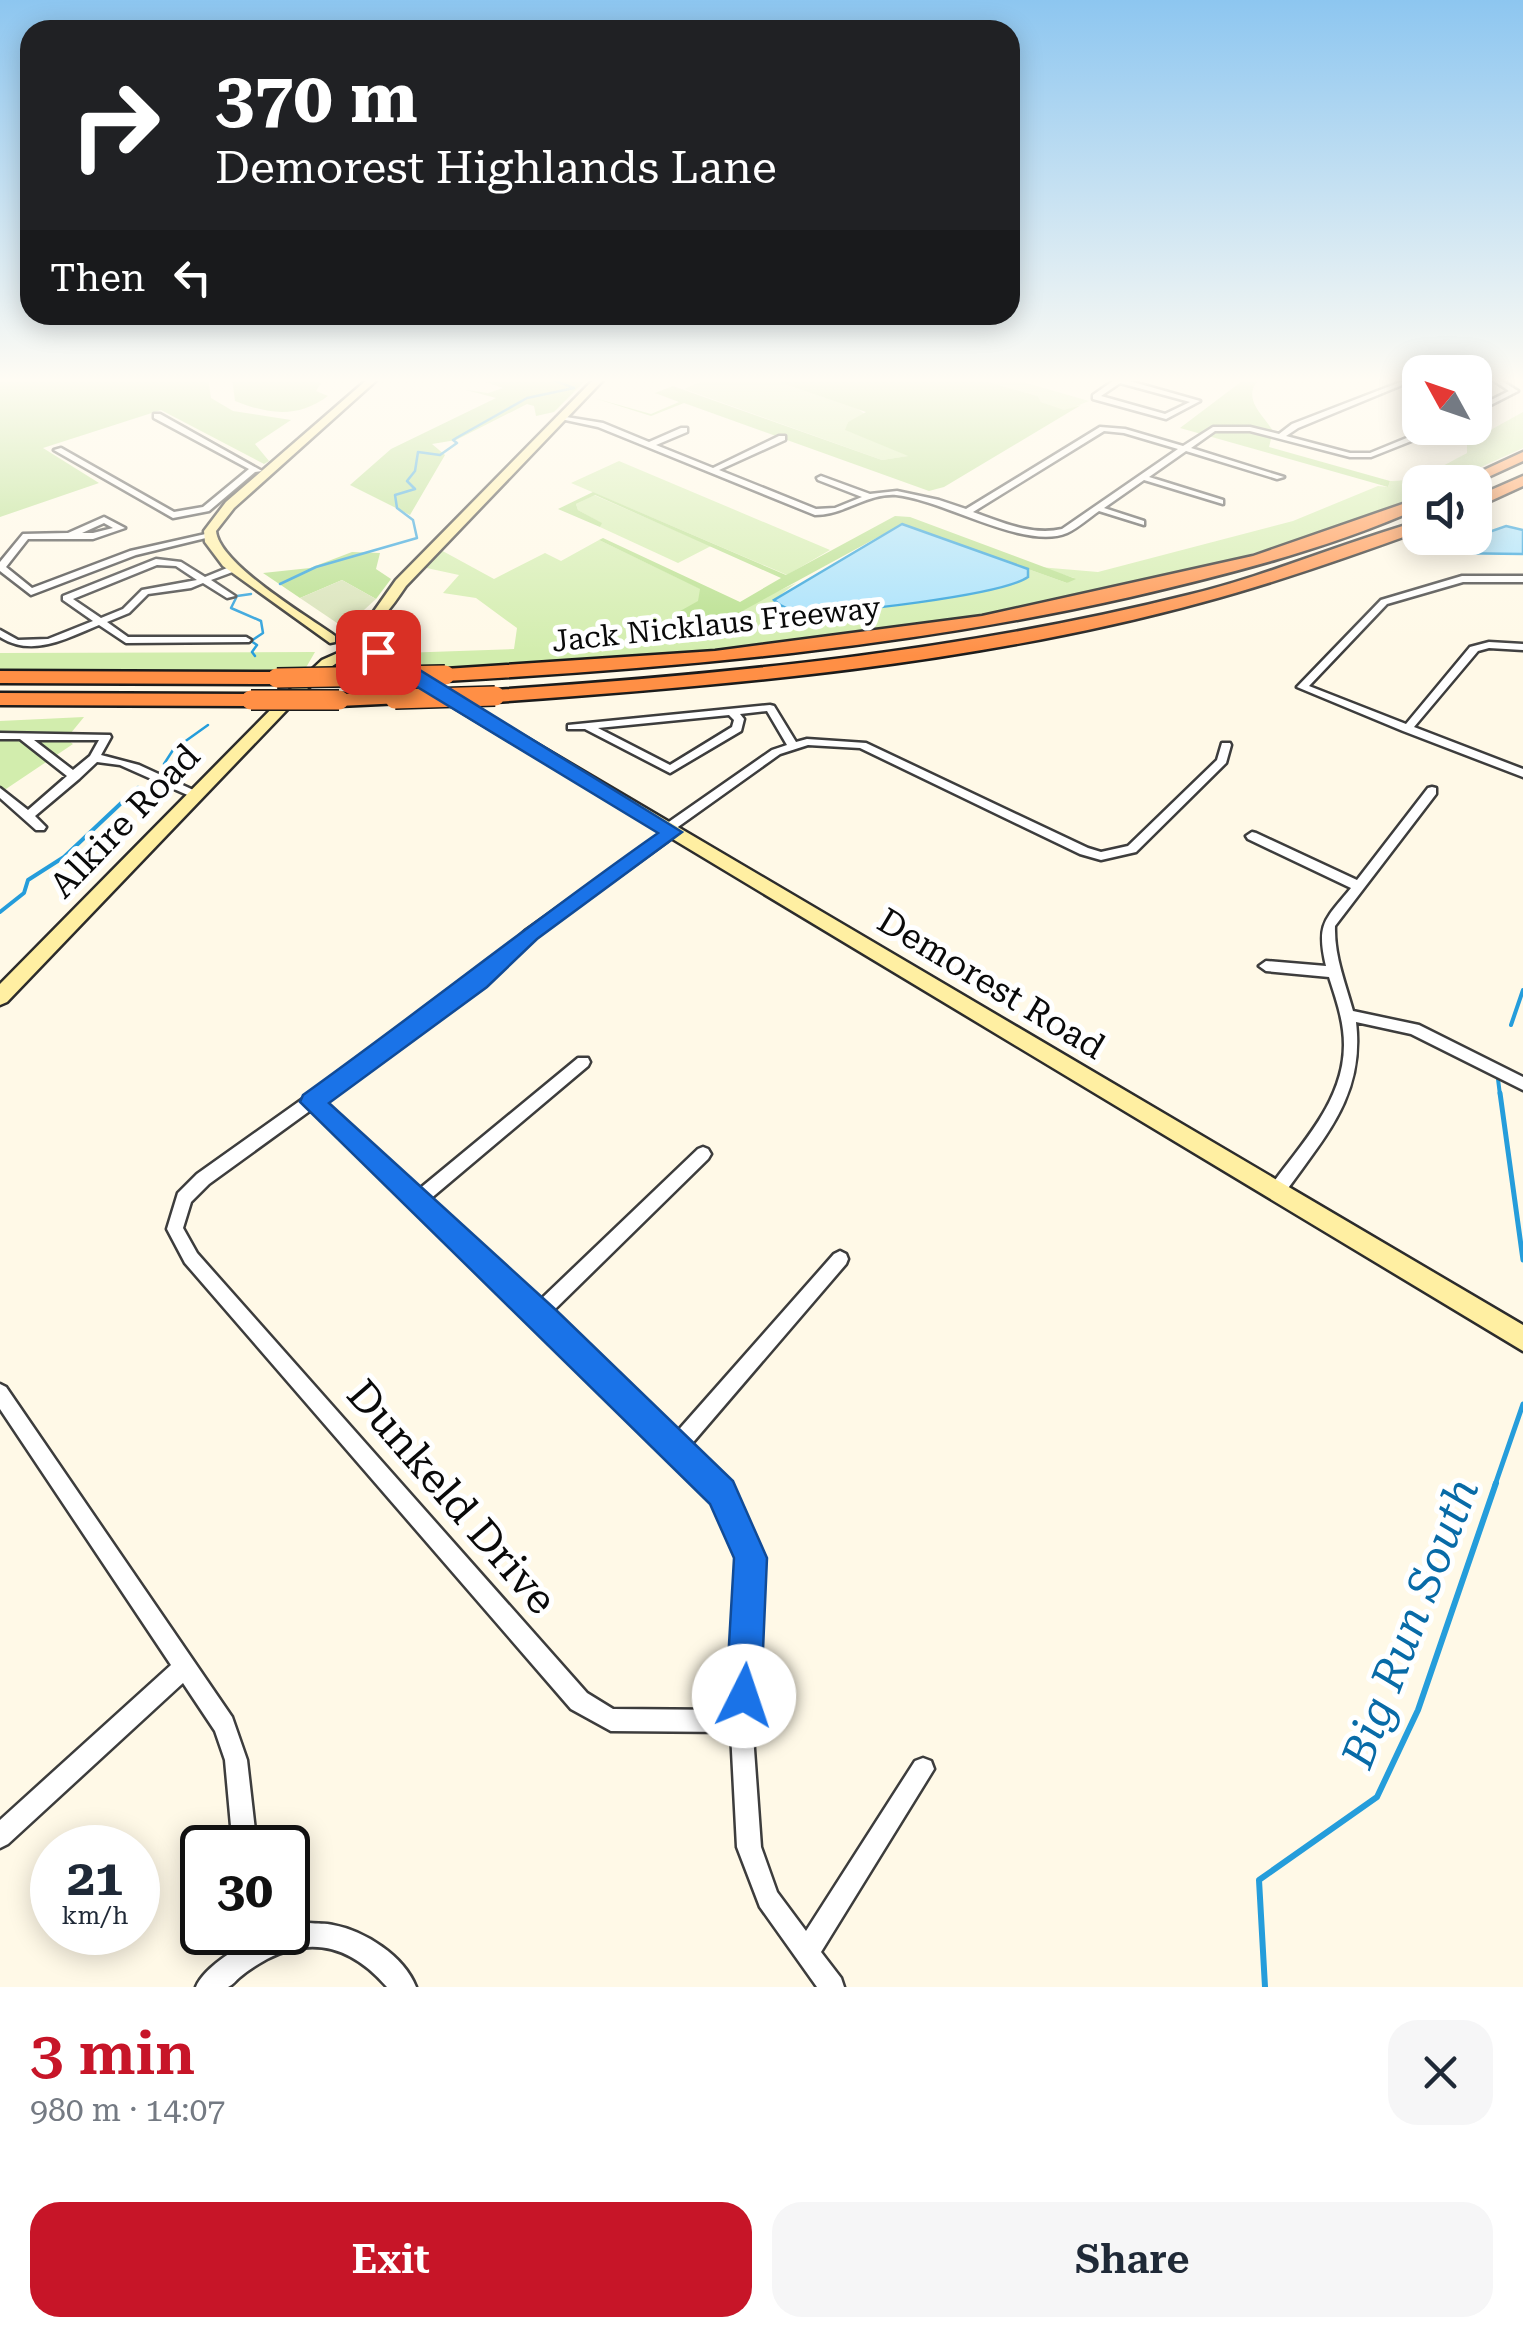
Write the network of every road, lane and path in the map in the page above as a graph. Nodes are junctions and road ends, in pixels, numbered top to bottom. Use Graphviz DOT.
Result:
graph roads {
  1 [pos="94,471"];
  2 [pos="252,471"];
  3 [pos="258,471"];
  4 [pos="510,471"];
  5 [pos="712,471"];
  6 [pos="1033,471"];
  7 [pos="1151,471"];
  8 [pos="1259,471"];
  9 [pos="268,472"];
  10 [pos="1142,477"];
  11 [pos="1280,477"];
  12 [pos="820,478"];
  13 [pos="1523,480"];
  14 [pos="1492,494"];
  15 [pos="868,496"];
  16 [pos="1220,502"];
  17 [pos="1097,508"];
  18 [pos="1402,509"];
  19 [pos="970,510"];
  20 [pos="1141,523"];
  21 [pos="1402,532"];
  22 [pos="70,535"];
  23 [pos="210,536"];
  24 [pos="235,568"];
  25 [pos="204,580"];
  26 [pos="1522,580"];
  27 [pos="255,582"];
  28 [pos="394,593"];
  29 [pos="230,596"];
  30 [pos="100,622"];
  31 [pos="350,630"];
  32 [pos="0,633"];
  33 [pos="246,640"];
  34 [pos="374,640"];
  35 [pos="330,642"];
  36 [pos="1523,647"];
  37 [pos="350,653"];
  38 [pos="0,677"];
  39 [pos="425,685"];
  40 [pos="298,690"];
  41 [pos="0,699"];
  42 [pos="734,714"];
  43 [pos="572,727"];
  44 [pos="589,727"];
  45 [pos="1407,729"];
  46 [pos="0,736"];
  47 [pos="23,736"];
  48 [pos="792,744"];
  49 [pos="1226,745"];
  50 [pos="94,758"];
  51 [pos="1523,773"];
  52 [pos="74,777"];
  53 [pos="1432,790"];
  54 [pos="0,792"];
  55 [pos="196,794"];
  56 [pos="28,816"];
  57 [pos="40,827"];
  58 [pos="670,830"];
  59 [pos="1252,836"];
  60 [pos="1356,885"];
  61 [pos="1266,966"];
  62 [pos="1334,972"];
  63 [pos="4,988"];
  64 [pos="1347,1015"];
  65 [pos="583,1062"];
  66 [pos="1523,1084"];
  67 [pos="312,1102"];
  68 [pos="704,1154"];
  69 [pos="1276,1192"];
  70 [pos="418,1200"];
  71 [pos="840,1259"];
  72 [pos="539,1313"];
  73 [pos="1523,1339"];
  74 [pos="0,1393"];
  75 [pos="677,1446"];
  76 [pos="186,1666"];
  77 [pos="742,1721"];
  78 [pos="922,1769"];
  79 [pos="243,1825"];
  80 [pos="0,1836"];
  81 [pos="310,1938"];
  82 [pos="806,1954"];
  83 [pos="241,1955"];
  84 [pos="208,1987"];
  85 [pos="404,1987"];
  86 [pos="832,1987"];
  1 -- 2 [label="street"];
  3 -- 9 [label="street"];
  4 -- 28 [label="street"];
  5 -- 15 [label="street"];
  6 -- 19 [label="street"];
  7 -- 10 [label="street"];
  8 -- 11 [label="street"];
  9 -- 23 [label="street"];
  10 -- 16 [label="street"];
  10 -- 17 [label="street"];
  12 -- 15 [label="street"];
  13 -- 14 [label="highway"];
  15 -- 19 [label="street"];
  17 -- 19 [label="street"];
  17 -- 20 [label="street"];
  18 -- 38 [label="highway, Jack Nicklaus Freeway, bridge"];
  21 -- 41 [label="highway, Jack Nicklaus Freeway, bridge"];
  22 -- 22 [label="street"];
  22 -- 23 [label="street"];
  23 -- 24 [label="street"];
  24 -- 25 [label="street"];
  24 -- 27 [label="street"];
  25 -- 29 [label="street"];
  25 -- 30 [label="street"];
  25 -- 30 [label="street"];
  26 -- 45 [label="street"];
  27 -- 31 [label="street"];
  27 -- 35 [label="street"];
  28 -- 31 [label="street"];
  28 -- 34 [label="street"];
  30 -- 32 [label="street"];
  30 -- 33 [label="street"];
  31 -- 34 [label="street, Demorest Road"];
  31 -- 35 [label="street"];
  34 -- 37 [label="street, Alkire Road"];
  34 -- 39 [label="street, Demorest Road"];
  35 -- 37 [label="street, Demorest Road"];
  35 -- 40 [label="street, Alkire Road"];
  36 -- 45 [label="street"];
  37 -- 39 [label="street, Demorest Road"];
  37 -- 40 [label="street, Alkire Road"];
  39 -- 58 [label="street, Demorest Road"];
  40 -- 55 [label="street, Alkire Road"];
  42 -- 44 [label="street"];
  42 -- 44 [label="street"];
  42 -- 48 [label="street"];
  43 -- 44 [label="street"];
  45 -- 51 [label="street"];
  46 -- 47 [label="street"];
  47 -- 50 [label="street"];
  47 -- 52 [label="street"];
  48 -- 49 [label="street"];
  48 -- 58 [label="street"];
  50 -- 52 [label="street"];
  50 -- 55 [label="street"];
  52 -- 56 [label="street"];
  53 -- 60 [label="street"];
  54 -- 56 [label="street"];
  55 -- 63 [label="street, Alkire Road"];
  56 -- 57 [label="street"];
  58 -- 67 [label="street"];
  58 -- 69 [label="street, Demorest Road"];
  59 -- 60 [label="street"];
  60 -- 62 [label="street"];
  61 -- 62 [label="street"];
  62 -- 64 [label="street"];
  64 -- 66 [label="street"];
  64 -- 69 [label="street"];
  65 -- 70 [label="street"];
  67 -- 70 [label="street"];
  67 -- 77 [label="street, Dunkeld Drive"];
  68 -- 72 [label="street"];
  69 -- 73 [label="street, Demorest Road"];
  70 -- 72 [label="street"];
  71 -- 75 [label="street"];
  72 -- 75 [label="street"];
  74 -- 76 [label="street"];
  75 -- 77 [label="street"];
  76 -- 79 [label="street"];
  76 -- 80 [label="street"];
  77 -- 82 [label="street"];
  78 -- 82 [label="street"];
  81 -- 85 [label="street"];
  82 -- 86 [label="street"];
  83 -- 84 [label="street"];
}
